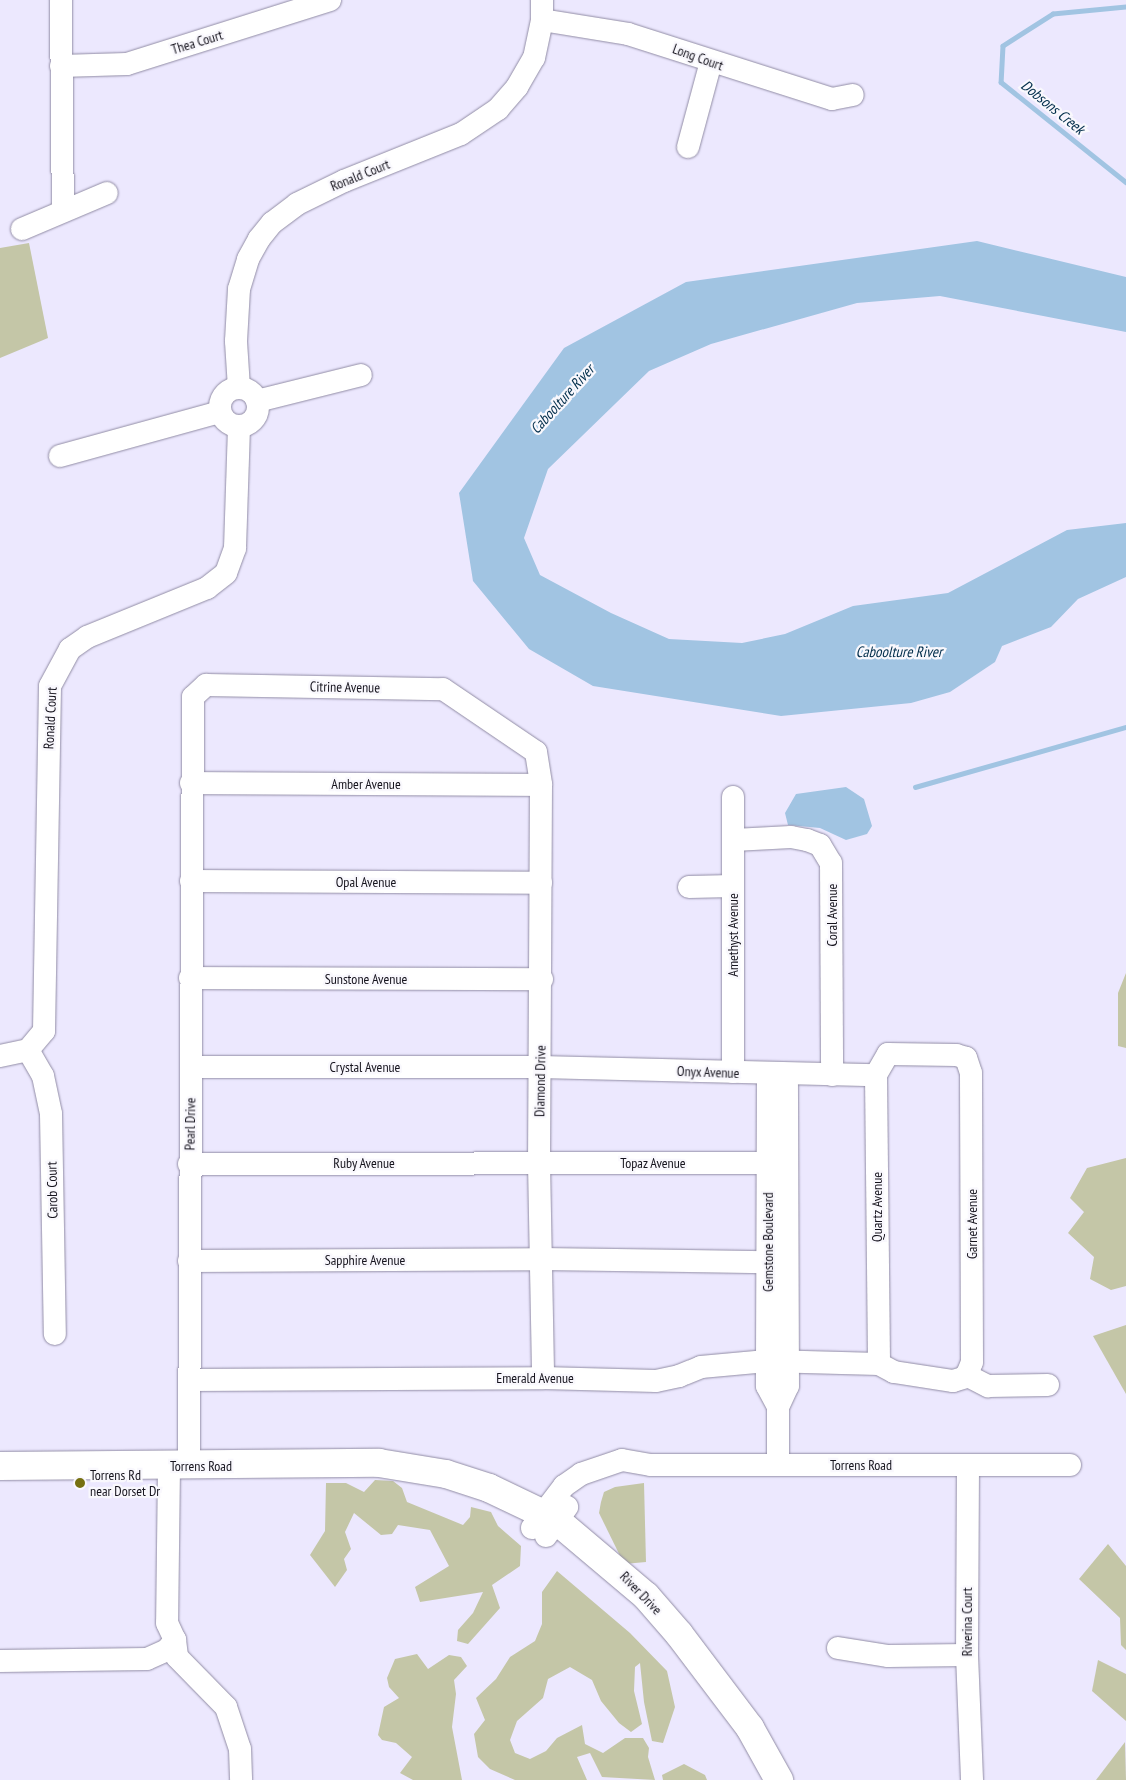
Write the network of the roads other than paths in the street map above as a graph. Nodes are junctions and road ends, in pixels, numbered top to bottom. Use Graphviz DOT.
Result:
graph roads {
  1 [pos="61,0"];
  2 [pos="330,0"];
  3 [pos="542,10"];
  4 [pos="711,62"];
  5 [pos="61,66"];
  6 [pos="853,95"];
  7 [pos="688,147"];
  8 [pos="107,193"];
  9 [pos="62,211"];
  10 [pos="22,229"];
  11 [pos="362,375"];
  12 [pos="240,388"];
  13 [pos="257,401"];
  14 [pos="220,412"];
  15 [pos="239,427"];
  16 [pos="60,456"];
  17 [pos="191,783"];
  18 [pos="541,785"];
  19 [pos="733,797"];
  20 [pos="734,840"];
  21 [pos="191,882"];
  22 [pos="541,883"];
  23 [pos="733,886"];
  24 [pos="688,887"];
  25 [pos="190,978"];
  26 [pos="542,979"];
  27 [pos="28,1050"];
  28 [pos="0,1056"];
  29 [pos="191,1066"];
  30 [pos="540,1067"];
  31 [pos="733,1072"];
  32 [pos="777,1074"];
  33 [pos="832,1075"];
  34 [pos="876,1075"];
  35 [pos="539,1163"];
  36 [pos="768,1163"];
  37 [pos="189,1164"];
  38 [pos="540,1259"];
  39 [pos="189,1261"];
  40 [pos="767,1262"];
  41 [pos="55,1334"];
  42 [pos="778,1362"];
  43 [pos="879,1364"];
  44 [pos="966,1375"];
  45 [pos="543,1378"];
  46 [pos="189,1380"];
  47 [pos="1048,1385"];
  48 [pos="968,1464"];
  49 [pos="1070,1464"];
  50 [pos="778,1465"];
  51 [pos="0,1466"];
  52 [pos="179,1466"];
  53 [pos="544,1524"];
  54 [pos="175,1640"];
  55 [pos="838,1648"];
  56 [pos="967,1655"];
  57 [pos="0,1662"];
  58 [pos="241,1780"];
  59 [pos="779,1780"];
  60 [pos="972,1780"];
  1 -- 5 [label="street"];
  2 -- 5 [label="street, Thea Court"];
  3 -- 4 [label="street, Long Court"];
  3 -- 12 [label="street, Ronald Court"];
  4 -- 6 [label="street, Long Court"];
  4 -- 7 [label="street"];
  5 -- 9 [label="street"];
  8 -- 9 [label="street"];
  9 -- 10 [label="street"];
  11 -- 13 [label="street"];
  12 -- 13 [label="street"];
  12 -- 14 [label="street"];
  13 -- 15 [label="street"];
  14 -- 15 [label="street"];
  14 -- 16 [label="street"];
  15 -- 27 [label="street, Ronald Court"];
  17 -- 18 [label="street, Amber Avenue"];
  17 -- 18 [label="street, Citrine Avenue"];
  17 -- 21 [label="street, Pearl Drive"];
  18 -- 22 [label="street, Diamond Drive"];
  19 -- 20 [label="street, Amethyst Avenue"];
  20 -- 23 [label="street, Amethyst Avenue"];
  20 -- 33 [label="street, Coral Avenue"];
  21 -- 22 [label="street, Opal Avenue"];
  21 -- 25 [label="street, Pearl Drive"];
  22 -- 26 [label="street, Diamond Drive"];
  23 -- 24 [label="street"];
  23 -- 31 [label="street, Amethyst Avenue"];
  25 -- 26 [label="street, Sunstone Avenue"];
  25 -- 29 [label="street, Pearl Drive"];
  26 -- 30 [label="street, Diamond Drive"];
  27 -- 28 [label="street"];
  27 -- 41 [label="street, Carob Court"];
  29 -- 30 [label="street, Crystal Avenue"];
  29 -- 37 [label="street, Pearl Drive"];
  30 -- 31 [label="street, Onyx Avenue"];
  30 -- 35 [label="street, Diamond Drive"];
  31 -- 32 [label="street, Onyx Avenue"];
  32 -- 33 [label="street, Onyx Avenue"];
  32 -- 36 [label="street, Gemstone Boulevard"];
  32 -- 42 [label="street, Gemstone Boulevard"];
  33 -- 34 [label="street, Onyx Avenue"];
  34 -- 43 [label="street, Quartz Avenue"];
  34 -- 44 [label="street, Garnet Avenue"];
  35 -- 36 [label="street, Topaz Avenue"];
  35 -- 37 [label="street, Ruby Avenue"];
  35 -- 38 [label="street, Diamond Drive"];
  36 -- 40 [label="street, Gemstone Boulevard"];
  37 -- 39 [label="street, Pearl Drive"];
  38 -- 39 [label="street, Sapphire Avenue"];
  38 -- 40 [label="street, Sapphire Avenue"];
  38 -- 45 [label="street, Diamond Drive"];
  39 -- 46 [label="street, Pearl Drive"];
  40 -- 42 [label="street, Gemstone Boulevard"];
  42 -- 43 [label="street, Emerald Avenue"];
  42 -- 45 [label="street, Emerald Avenue"];
  42 -- 50 [label="street, Gemstone Boulevard"];
  43 -- 44 [label="street"];
  44 -- 47 [label="street"];
  45 -- 46 [label="street, Emerald Avenue"];
  46 -- 52 [label="street, Pearl Drive"];
  48 -- 49 [label="street, Torrens Road"];
  48 -- 50 [label="street, Torrens Road"];
  48 -- 56 [label="street, Riverina Court"];
  50 -- 53 [label="street, Torrens Road"];
  51 -- 52 [label="main road, Torrens Road"];
  52 -- 53 [label="main road, Torrens Road"];
  52 -- 54 [label="street, Pearl Drive"];
  53 -- 59 [label="main road, River Drive"];
  54 -- 57 [label="street"];
  54 -- 58 [label="street"];
  55 -- 56 [label="street"];
  56 -- 60 [label="street, Riverina Court"];
}
